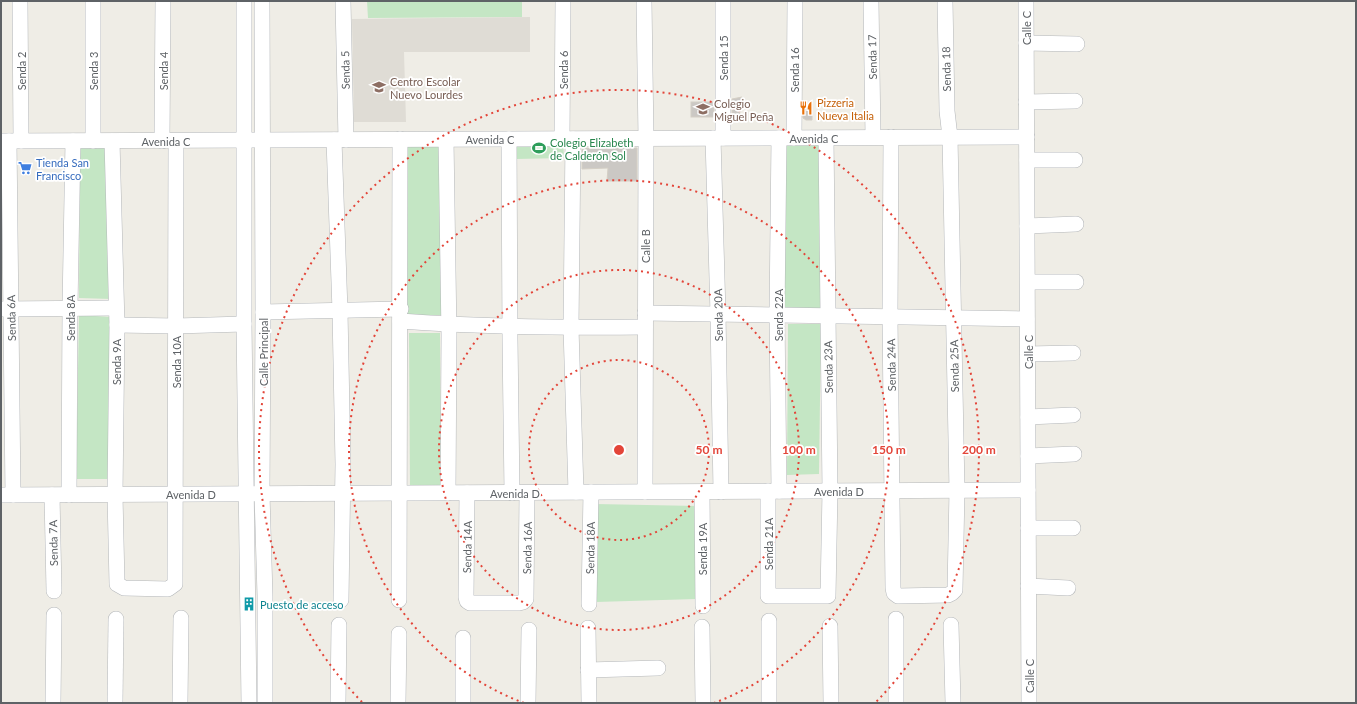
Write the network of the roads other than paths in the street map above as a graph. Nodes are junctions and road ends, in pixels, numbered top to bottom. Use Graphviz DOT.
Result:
graph roads {
  1 [pos="20,1"];
  2 [pos="93,1"];
  3 [pos="164,1"];
  4 [pos="244,1"];
  5 [pos="262,1"];
  6 [pos="343,1"];
  7 [pos="563,1"];
  8 [pos="644,1"];
  9 [pos="723,1"];
  10 [pos="795,1"];
  11 [pos="871,1"];
  12 [pos="945,1"];
  13 [pos="1026,1"];
  14 [pos="1026,43"];
  15 [pos="1077,44"];
  16 [pos="1075,101"];
  17 [pos="1026,102"];
  18 [pos="873,137"];
  19 [pos="950,137"];
  20 [pos="1027,137"];
  21 [pos="646,138"];
  22 [pos="718,138"];
  23 [pos="779,138"];
  24 [pos="794,138"];
  25 [pos="826,138"];
  26 [pos="892,138"];
  27 [pos="446,139"];
  28 [pos="509,139"];
  29 [pos="568,139"];
  30 [pos="245,140"];
  31 [pos="263,140"];
  32 [pos="340,140"];
  33 [pos="400,140"];
  34 [pos="11,141"];
  35 [pos="73,141"];
  36 [pos="93,141"];
  37 [pos="112,141"];
  38 [pos="169,141"];
  39 [pos="1027,160"];
  40 [pos="1075,160"];
  41 [pos="1076,224"];
  42 [pos="1027,226"];
  43 [pos="1028,282"];
  44 [pos="1076,282"];
  45 [pos="70,308"];
  46 [pos="115,308"];
  47 [pos="6,309"];
  48 [pos="340,311"];
  49 [pos="263,312"];
  50 [pos="718,314"];
  51 [pos="400,315"];
  52 [pos="777,315"];
  53 [pos="827,316"];
  54 [pos="890,317"];
  55 [pos="954,318"];
  56 [pos="1027,319"];
  57 [pos="645,320"];
  58 [pos="244,324"];
  59 [pos="449,324"];
  60 [pos="117,325"];
  61 [pos="176,326"];
  62 [pos="510,327"];
  63 [pos="571,328"];
  64 [pos="1073,353"];
  65 [pos="1028,354"];
  66 [pos="1073,415"];
  67 [pos="1028,417"];
  68 [pos="1074,454"];
  69 [pos="1028,456"];
  70 [pos="957,490"];
  71 [pos="1028,490"];
  72 [pos="774,491"];
  73 [pos="830,491"];
  74 [pos="892,491"];
  75 [pos="576,492"];
  76 [pos="591,492"];
  77 [pos="645,492"];
  78 [pos="702,492"];
  79 [pos="721,492"];
  80 [pos="343,493"];
  81 [pos="400,493"];
  82 [pos="448,493"];
  83 [pos="467,493"];
  84 [pos="520,493"];
  85 [pos="176,494"];
  86 [pos="254,494"];
  87 [pos="7,495"];
  88 [pos="52,495"];
  89 [pos="69,495"];
  90 [pos="115,495"];
  91 [pos="1028,528"];
  92 [pos="1073,528"];
  93 [pos="117,584"];
  94 [pos="1028,586"];
  95 [pos="1068,588"];
  96 [pos="54,591"];
  97 [pos="894,593"];
  98 [pos="249,594"];
  99 [pos="265,594"];
  100 [pos="768,596"];
  101 [pos="341,600"];
  102 [pos="399,600"];
  103 [pos="467,602"];
  104 [pos="589,604"];
  105 [pos="702,606"];
  106 [pos="54,615"];
  107 [pos="181,618"];
  108 [pos="896,618"];
  109 [pos="116,619"];
  110 [pos="769,621"];
  111 [pos="338,625"];
  112 [pos="951,625"];
  113 [pos="830,626"];
  114 [pos="702,627"];
  115 [pos="588,628"];
  116 [pos="529,630"];
  117 [pos="399,634"];
  118 [pos="463,638"];
  119 [pos="658,668"];
  120 [pos="588,670"];
  121 [pos="53,703"];
  122 [pos="115,703"];
  123 [pos="180,703"];
  124 [pos="249,703"];
  125 [pos="265,703"];
  126 [pos="338,703"];
  127 [pos="398,703"];
  128 [pos="463,703"];
  129 [pos="528,703"];
  130 [pos="589,703"];
  131 [pos="703,703"];
  132 [pos="769,703"];
  133 [pos="831,703"];
  134 [pos="896,703"];
  135 [pos="953,703"];
  136 [pos="1029,703"];
  1 -- 34 [label="street, Senda 2"];
  2 -- 36 [label="street, Senda 3"];
  3 -- 38 [label="street, Senda 4"];
  4 -- 30 [label="street, Calle Principal"];
  5 -- 31 [label="street, Calle Principal"];
  6 -- 32 [label="street, Senda 5"];
  7 -- 29 [label="street, Senda 6"];
  8 -- 21 [label="street, Calle B"];
  9 -- 22 [label="street, Senda 15"];
  10 -- 24 [label="street, Senda 16"];
  11 -- 18 [label="street, Senda 17"];
  12 -- 19 [label="street, Senda 18"];
  13 -- 14 [label="street, Calle C"];
  14 -- 15 [label="street"];
  14 -- 17 [label="street, Calle C"];
  16 -- 17 [label="street"];
  17 -- 20 [label="street, Calle C"];
  18 -- 25 [label="street, Avenida C"];
  18 -- 26 [label="street, Avenida C"];
  19 -- 20 [label="street, Avenida C"];
  19 -- 26 [label="street, Avenida C"];
  19 -- 55 [label="street, Senda 25A"];
  20 -- 39 [label="street, Calle C"];
  21 -- 22 [label="street, Avenida C"];
  21 -- 29 [label="street, Avenida C"];
  21 -- 57 [label="street, Calle B"];
  22 -- 23 [label="street, Avenida C"];
  22 -- 50 [label="street, Senda 20A"];
  23 -- 24 [label="street, Avenida C"];
  23 -- 52 [label="street, Senda 22A"];
  24 -- 25 [label="street, Avenida C"];
  25 -- 53 [label="street, Senda 23A"];
  26 -- 54 [label="street, Senda 24A"];
  27 -- 28 [label="street, Avenida C"];
  27 -- 33 [label="street, Avenida C"];
  27 -- 59 [label="street"];
  28 -- 29 [label="street, Avenida C"];
  28 -- 62 [label="street, Senda 16A"];
  29 -- 63 [label="street, Senda 6"];
  30 -- 31 [label="street, Avenida C"];
  30 -- 38 [label="street, Avenida C"];
  30 -- 58 [label="street, Calle Principal"];
  31 -- 32 [label="street, Avenida C"];
  31 -- 49 [label="street, Calle Principal"];
  32 -- 33 [label="street, Avenida C"];
  32 -- 48 [label="street, Senda 5"];
  33 -- 51 [label="street"];
  34 -- 35 [label="street, Avenida C"];
  34 -- 47 [label="street, Senda 6A"];
  35 -- 36 [label="street, Avenida C"];
  35 -- 45 [label="street, Senda 8A"];
  36 -- 37 [label="street, Avenida C"];
  37 -- 38 [label="street, Avenida C"];
  37 -- 46 [label="street, Senda 9A"];
  38 -- 61 [label="street, Senda 10A"];
  39 -- 40 [label="street"];
  39 -- 42 [label="street, Calle C"];
  41 -- 42 [label="street"];
  42 -- 43 [label="street, Calle C"];
  43 -- 44 [label="street"];
  43 -- 56 [label="street, Calle C"];
  45 -- 46 [label="street"];
  45 -- 47 [label="street"];
  45 -- 89 [label="street, Senda 8A"];
  46 -- 60 [label="street, Senda 9A"];
  47 -- 87 [label="street, Senda 6A"];
  48 -- 49 [label="street"];
  48 -- 51 [label="street"];
  48 -- 80 [label="street, Senda 5"];
  49 -- 86 [label="street, Calle Principal"];
  50 -- 52 [label="street"];
  50 -- 57 [label="street"];
  50 -- 79 [label="street, Senda 20A"];
  51 -- 59 [label="street"];
  51 -- 81 [label="street"];
  52 -- 53 [label="street"];
  52 -- 72 [label="street, Senda 22A"];
  53 -- 54 [label="street"];
  53 -- 73 [label="street, Senda 23A"];
  54 -- 55 [label="street"];
  54 -- 74 [label="street, Senda 24A"];
  55 -- 56 [label="street"];
  55 -- 70 [label="street, Senda 25A"];
  56 -- 65 [label="street, Calle C"];
  57 -- 63 [label="street"];
  57 -- 77 [label="street, Calle B"];
  58 -- 61 [label="street"];
  58 -- 86 [label="street, Calle Principal"];
  59 -- 62 [label="street"];
  59 -- 82 [label="street"];
  60 -- 61 [label="street"];
  60 -- 90 [label="street, Senda 9A"];
  61 -- 85 [label="street, Senda 10A"];
  62 -- 63 [label="street"];
  62 -- 84 [label="street, Senda 16A"];
  63 -- 75 [label="street, Senda 6"];
  64 -- 65 [label="street"];
  65 -- 67 [label="street, Calle C"];
  66 -- 67 [label="street"];
  67 -- 69 [label="street, Calle C"];
  68 -- 69 [label="street"];
  69 -- 71 [label="street, Calle C"];
  70 -- 71 [label="street, Avenida D"];
  70 -- 74 [label="street, Avenida D"];
  70 -- 97 [label="street, Senda 25A"];
  71 -- 91 [label="street, Calle C"];
  72 -- 73 [label="street, Avenida D"];
  72 -- 79 [label="street, Avenida D"];
  72 -- 100 [label="street, Senda 21A"];
  73 -- 74 [label="street, Avenida D"];
  73 -- 100 [label="street, Senda 23A"];
  74 -- 97 [label="street, Senda 24A"];
  75 -- 76 [label="street, Avenida D"];
  75 -- 84 [label="street, Avenida D"];
  76 -- 77 [label="street, Avenida D"];
  76 -- 104 [label="street, Senda 18A"];
  77 -- 78 [label="street, Avenida D"];
  78 -- 79 [label="street, Avenida D"];
  78 -- 105 [label="street, Senda 19A"];
  80 -- 81 [label="street, Avenida D"];
  80 -- 86 [label="street, Avenida D"];
  80 -- 101 [label="street, Senda 5"];
  81 -- 82 [label="street, Avenida D"];
  81 -- 102 [label="street"];
  82 -- 83 [label="street, Avenida D"];
  83 -- 84 [label="street, Avenida D"];
  83 -- 103 [label="street, Senda 14A"];
  84 -- 103 [label="street, Senda 16A"];
  85 -- 86 [label="street, Avenida D"];
  85 -- 90 [label="street, Avenida D"];
  85 -- 93 [label="street, Senda 10A"];
  86 -- 98 [label="street, Calle Principal"];
  86 -- 99 [label="street, Calle Principal"];
  87 -- 88 [label="street, Avenida D"];
  88 -- 89 [label="street, Avenida D"];
  88 -- 96 [label="street, Senda 7A"];
  89 -- 90 [label="street, Avenida D"];
  90 -- 93 [label="street, Senda 9A"];
  91 -- 92 [label="street"];
  91 -- 94 [label="street, Calle C"];
  94 -- 95 [label="street"];
  94 -- 136 [label="street, Calle C"];
  98 -- 99 [label="street"];
  98 -- 124 [label="street, Calle Principal"];
  99 -- 125 [label="street, Calle Principal"];
  106 -- 121 [label="street"];
  107 -- 123 [label="street"];
  108 -- 134 [label="street"];
  109 -- 122 [label="street"];
  110 -- 132 [label="street"];
  111 -- 126 [label="street"];
  112 -- 135 [label="street"];
  113 -- 133 [label="street"];
  114 -- 131 [label="street"];
  115 -- 120 [label="street"];
  116 -- 129 [label="street"];
  117 -- 127 [label="street"];
  118 -- 128 [label="street"];
  119 -- 120 [label="street"];
  120 -- 130 [label="street"];
}
